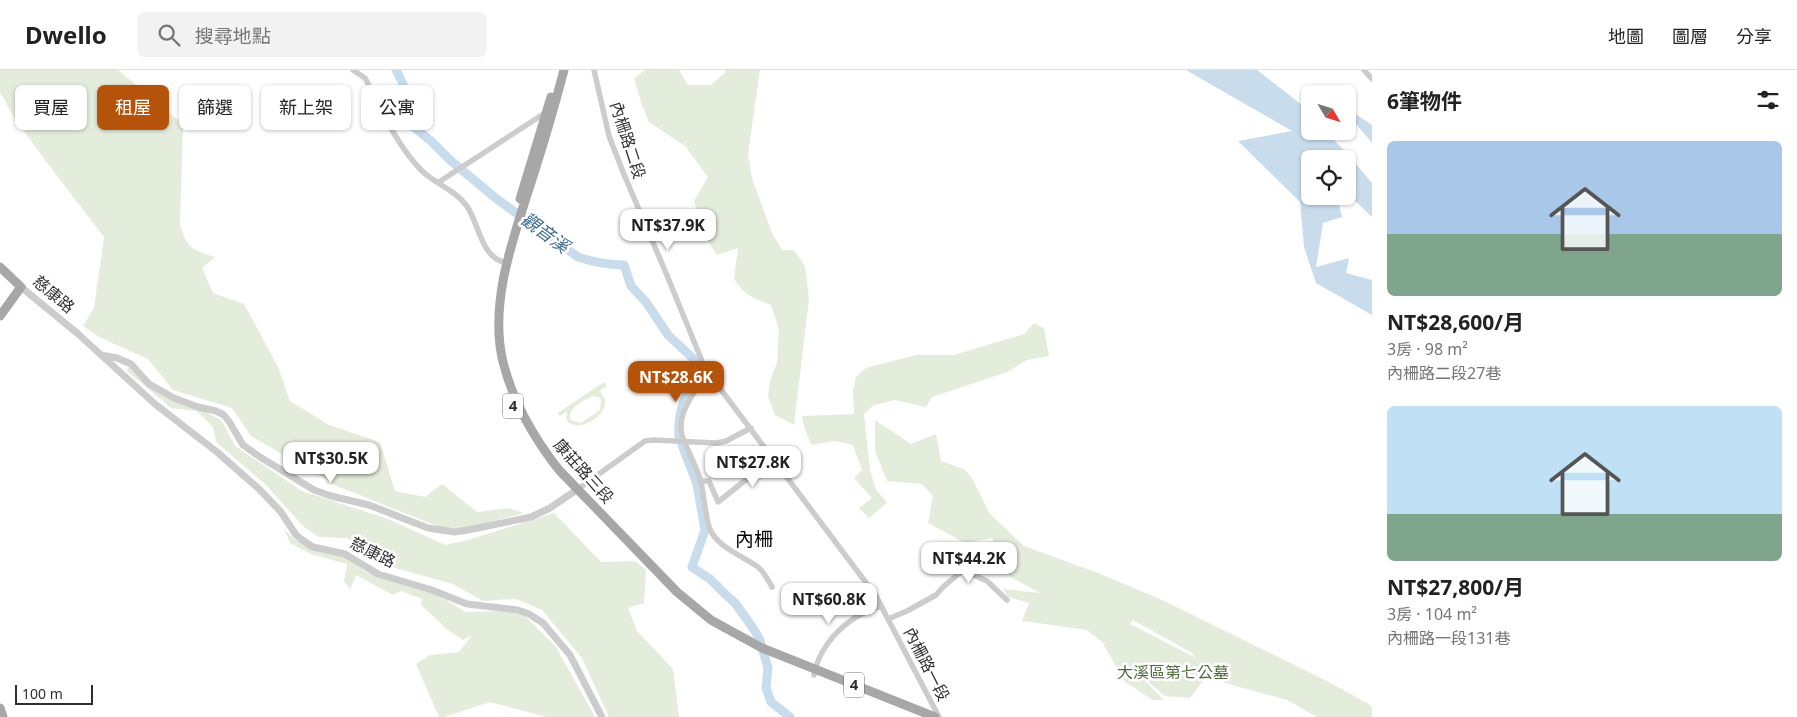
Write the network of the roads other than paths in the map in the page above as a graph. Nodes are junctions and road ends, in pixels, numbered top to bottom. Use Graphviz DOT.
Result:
graph roads {
  1 [pos="353,70"];
  2 [pos="558,70"];
  3 [pos="564,70"];
  4 [pos="594,70"];
  5 [pos="1364,70"];
  6 [pos="1372,79"];
  7 [pos="545,113"];
  8 [pos="439,182"];
  9 [pos="503,262"];
  10 [pos="0,266"];
  11 [pos="21,286"];
  12 [pos="0,316"];
  13 [pos="100,355"];
  14 [pos="708,373"];
  15 [pos="750,428"];
  16 [pos="685,442"];
  17 [pos="778,464"];
  18 [pos="700,481"];
  19 [pos="575,490"];
  20 [pos="939,556"];
  21 [pos="963,570"];
  22 [pos="772,587"];
  23 [pos="1007,600"];
  24 [pos="881,606"];
  25 [pos="888,619"];
  26 [pos="814,673"];
  27 [pos="0,708"];
  28 [pos="3,717"];
  29 [pos="602,717"];
  30 [pos="923,717"];
  31 [pos="937,717"];
  1 -- 8 [label="street"];
  2 -- 7 [label="main road, 康莊路三段 / 4"];
  3 -- 19 [label="main road, 康莊路三段 / 4"];
  4 -- 14 [label="street, 內柵路二段"];
  5 -- 6 [label="street"];
  7 -- 8 [label="street"];
  7 -- 9 [label="main road, 康莊路三段 / 4"];
  8 -- 9 [label="street"];
  9 -- 19 [label="main road, 康莊路三段 / 4"];
  10 -- 11 [label="main road, 慈康路"];
  11 -- 12 [label="main road"];
  11 -- 13 [label="street, 慈康路"];
  13 -- 19 [label="street"];
  13 -- 29 [label="street, 慈康路"];
  14 -- 15 [label="street, 內柵路二段"];
  14 -- 16 [label="street"];
  15 -- 16 [label="street"];
  15 -- 17 [label="street, 內柵路一段"];
  16 -- 18 [label="street"];
  16 -- 19 [label="street"];
  17 -- 18 [label="street"];
  17 -- 24 [label="street, 內柵路一段"];
  18 -- 22 [label="street"];
  19 -- 26 [label="main road, 康莊路三段 / 4"];
  20 -- 21 [label="street"];
  21 -- 23 [label="street"];
  21 -- 25 [label="street"];
  24 -- 25 [label="street, 內柵路一段"];
  24 -- 26 [label="street"];
  25 -- 31 [label="street, 內柵路一段"];
  26 -- 30 [label="main road, 康莊路三段 / 4"];
  26 -- 31 [label="main road, 康莊路三段 / 4"];
  27 -- 28 [label="main road"];
}
